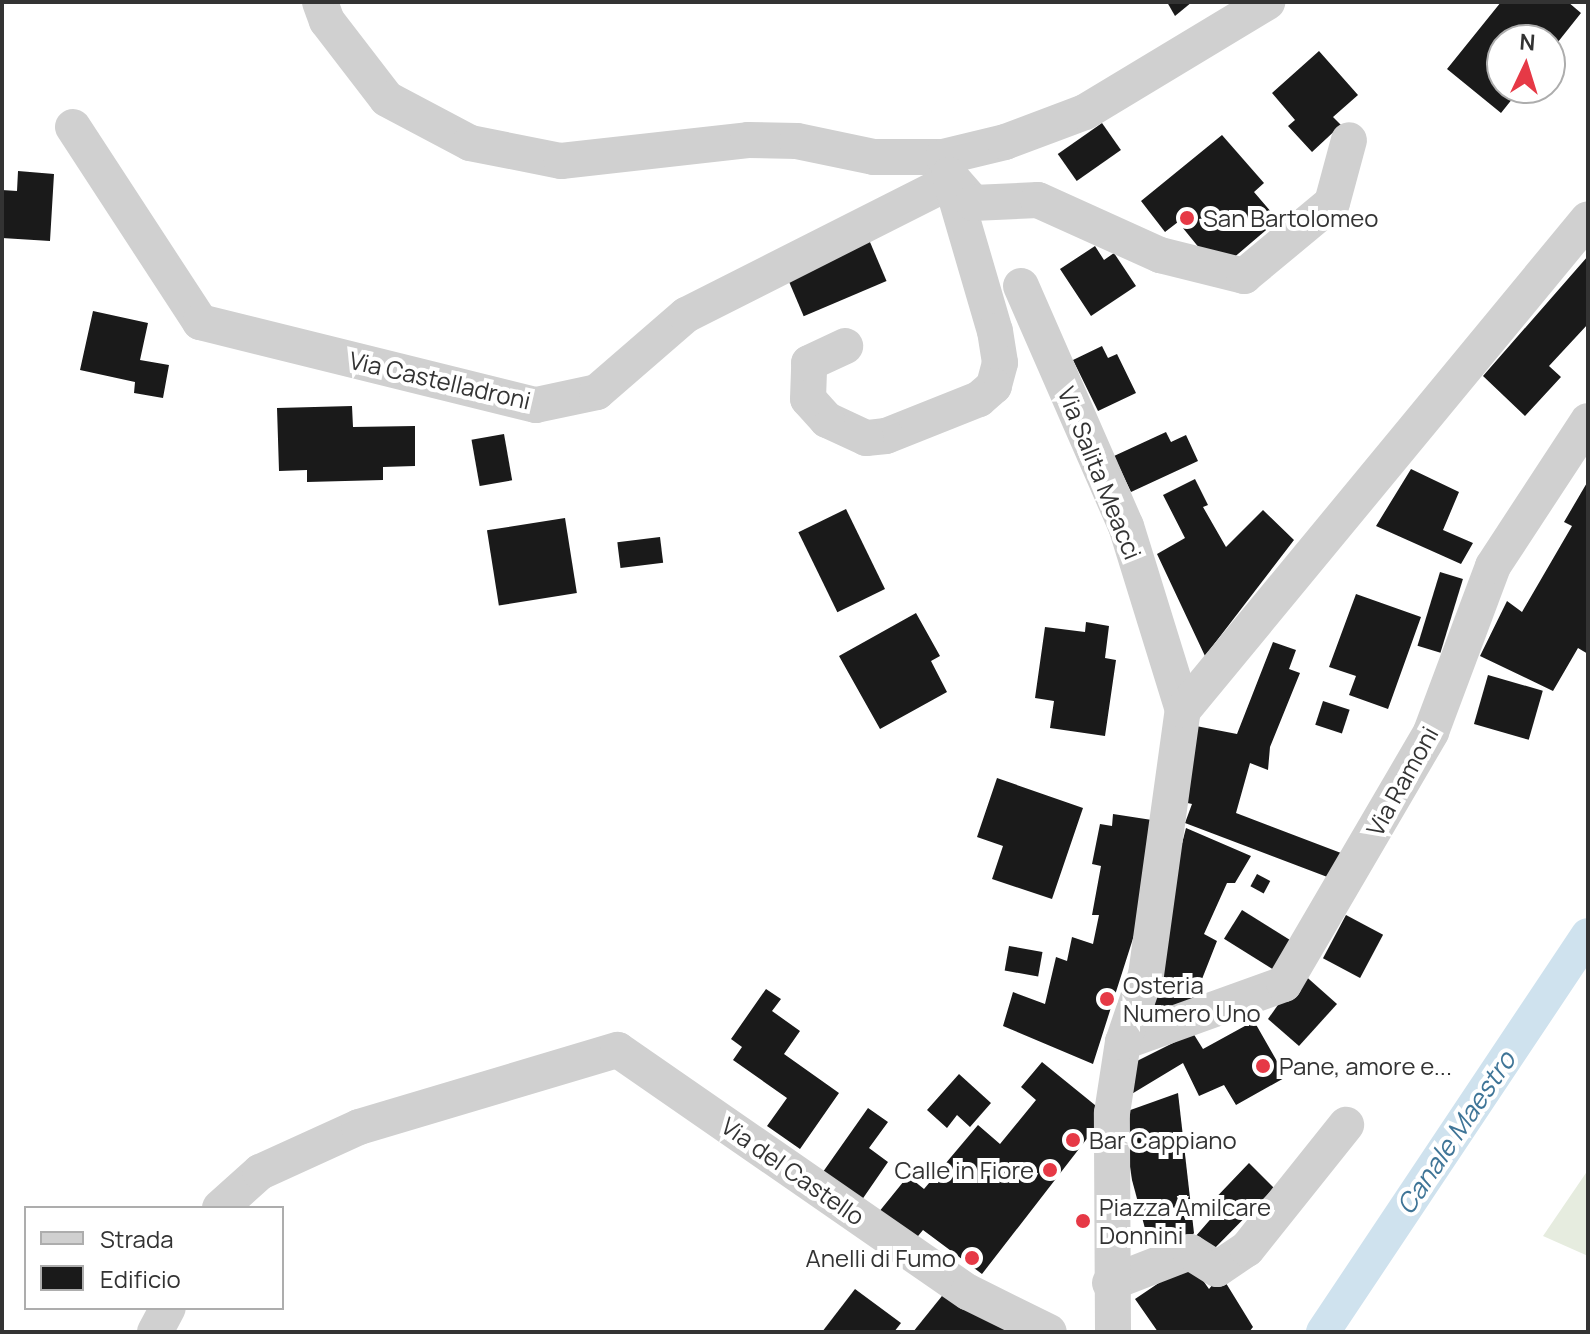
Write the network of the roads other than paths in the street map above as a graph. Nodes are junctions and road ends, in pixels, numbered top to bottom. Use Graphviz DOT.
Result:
graph roads {
  1 [pos="320,2"];
  2 [pos="1267,2"];
  3 [pos="73,127"];
  4 [pos="1349,140"];
  5 [pos="955,180"];
  6 [pos="1588,219"];
  7 [pos="1021,286"];
  8 [pos="845,346"];
  9 [pos="1588,421"];
  10 [pos="1183,710"];
  11 [pos="1123,1042"];
  12 [pos="1346,1125"];
  13 [pos="222,1206"];
  14 [pos="1110,1283"];
  15 [pos="167,1310"];
  16 [pos="155,1332"];
  17 [pos="1049,1332"];
  18 [pos="1113,1332"];
  1 -- 5 [label="street"];
  2 -- 5 [label="street"];
  3 -- 5 [label="street, Via Castelladroni"];
  4 -- 5 [label="street"];
  5 -- 8 [label="street"];
  6 -- 10 [label="street"];
  7 -- 10 [label="street, Via Salita Meacci"];
  9 -- 11 [label="street, Via Ramoni"];
  10 -- 11 [label="street"];
  11 -- 14 [label="street"];
  12 -- 14 [label="street"];
  13 -- 17 [label="street, Via del Castello"];
  14 -- 18 [label="street"];
  15 -- 16 [label="street"];
}
